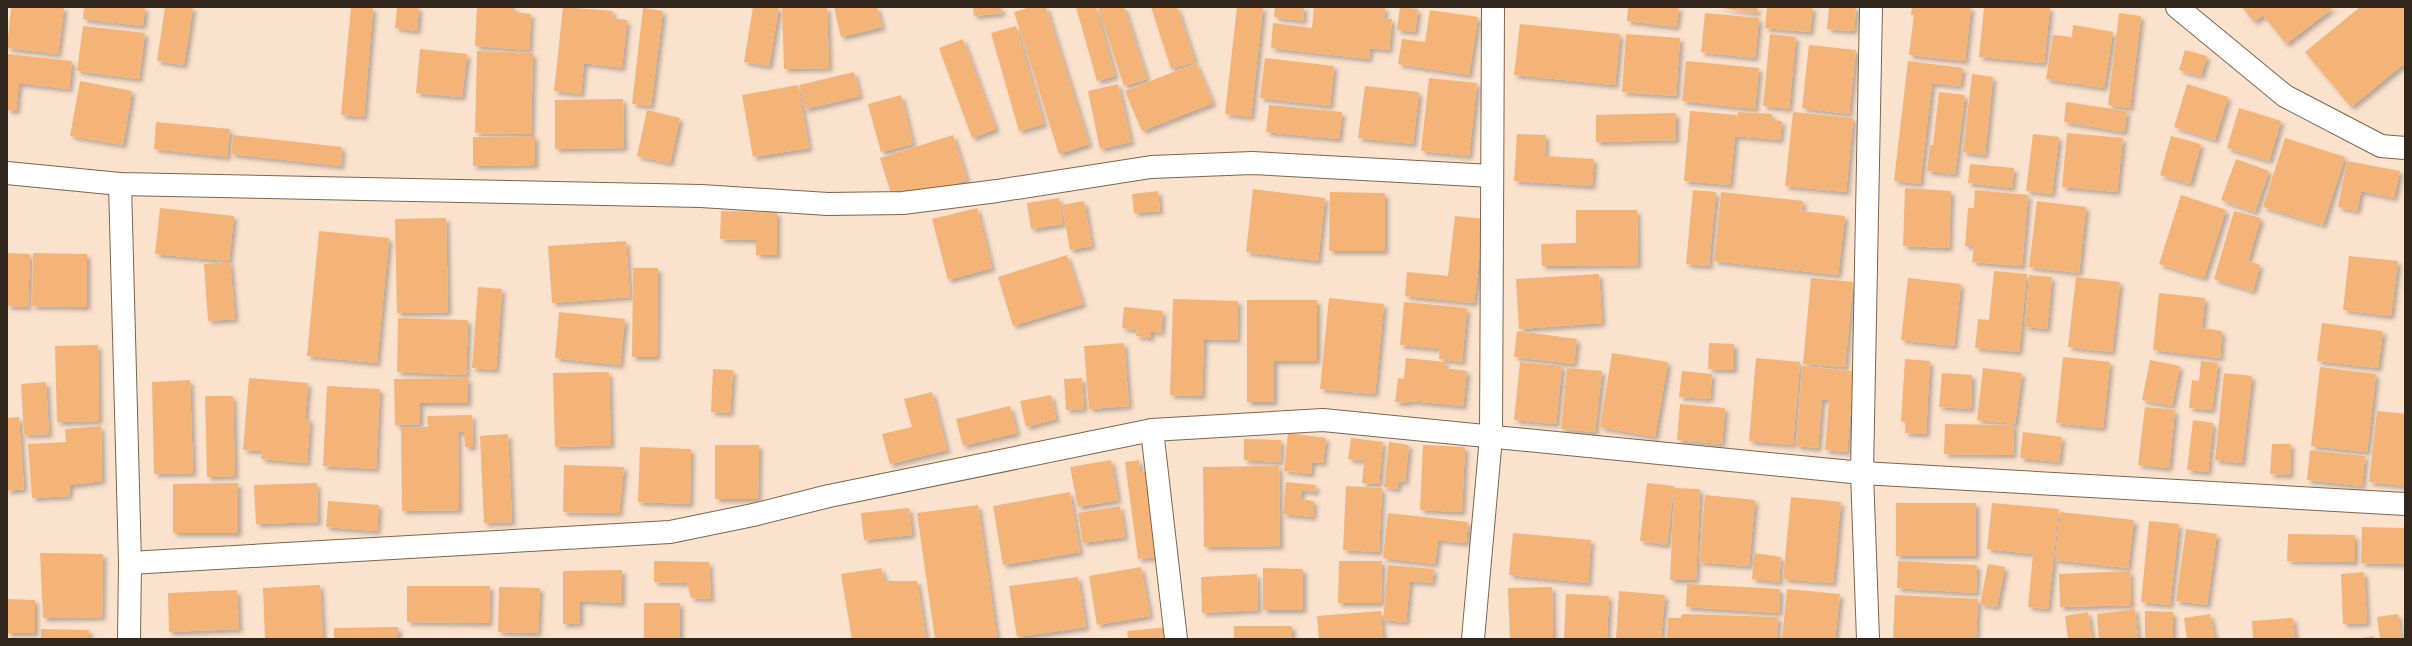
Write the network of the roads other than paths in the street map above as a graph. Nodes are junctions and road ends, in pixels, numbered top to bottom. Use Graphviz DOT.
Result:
graph roads {
  1 [pos="1493,7"];
  2 [pos="1871,7"];
  3 [pos="2177,7"];
  4 [pos="2405,148"];
  5 [pos="7,173"];
  6 [pos="1492,176"];
  7 [pos="120,184"];
  8 [pos="1152,430"];
  9 [pos="1491,437"];
  10 [pos="1862,473"];
  11 [pos="2405,504"];
  12 [pos="130,563"];
  13 [pos="129,639"];
  14 [pos="1176,639"];
  15 [pos="1473,639"];
  16 [pos="1868,639"];
  1 -- 6 [label="street"];
  2 -- 10 [label="street"];
  3 -- 4 [label="street"];
  5 -- 7 [label="street"];
  6 -- 7 [label="street"];
  6 -- 9 [label="street"];
  7 -- 12 [label="street"];
  8 -- 9 [label="street"];
  8 -- 12 [label="street"];
  8 -- 14 [label="street"];
  9 -- 10 [label="street"];
  9 -- 15 [label="street"];
  10 -- 11 [label="street"];
  10 -- 16 [label="street"];
  12 -- 13 [label="street"];
}
